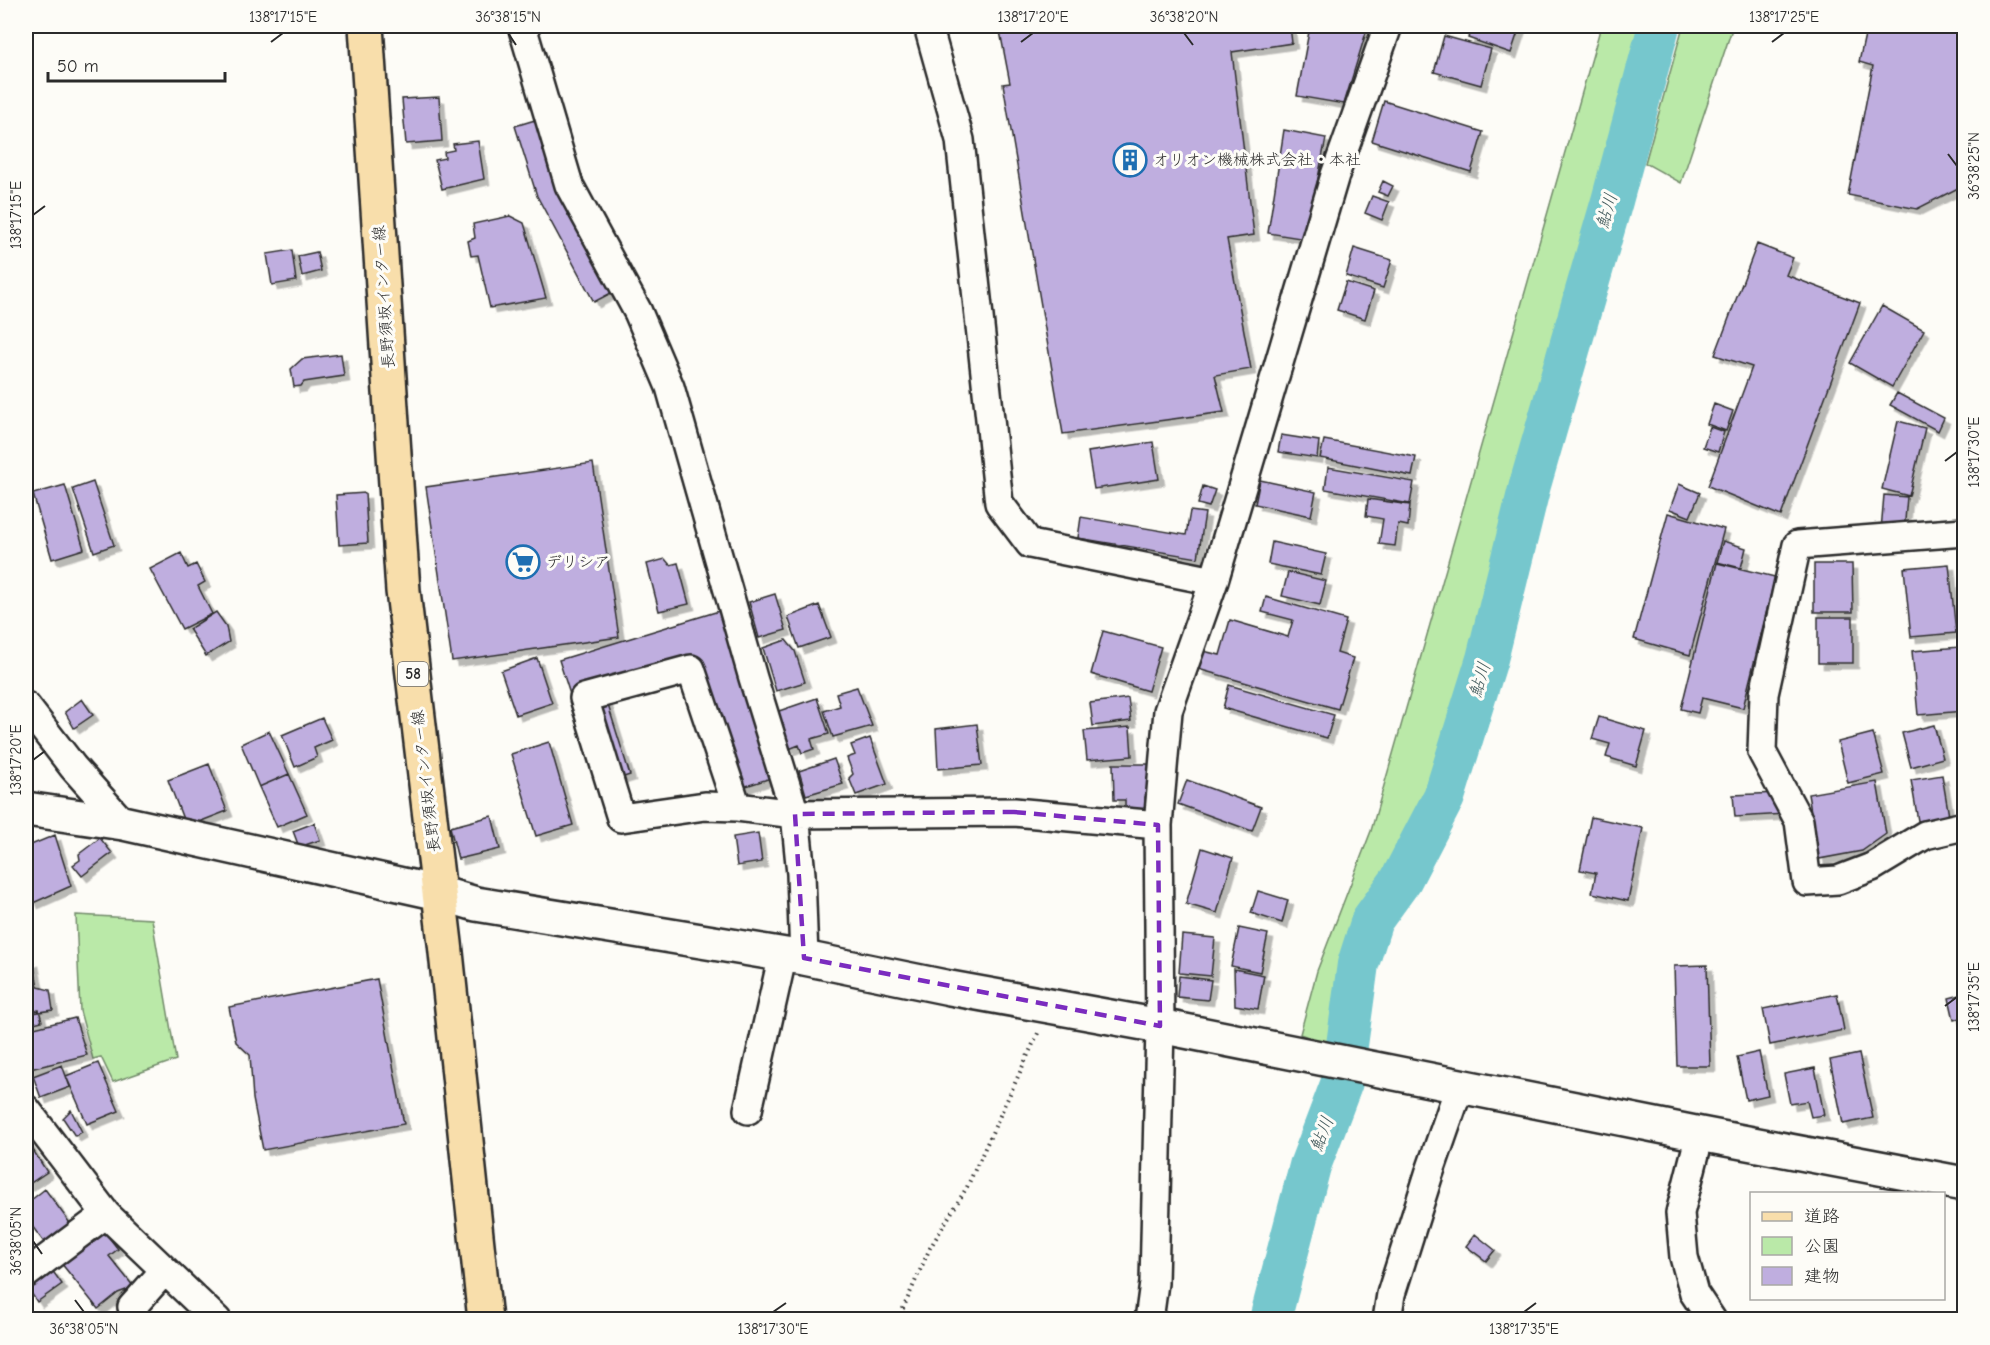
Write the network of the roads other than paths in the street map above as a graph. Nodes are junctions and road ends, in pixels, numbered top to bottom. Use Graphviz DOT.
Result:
graph roads {
  1 [pos="366,26"];
  2 [pos="522,26"];
  3 [pos="928,26"];
  4 [pos="1388,26"];
  5 [pos="1965,532"];
  6 [pos="1214,581"];
  7 [pos="26,706"];
  8 [pos="737,807"];
  9 [pos="26,809"];
  10 [pos="795,814"];
  11 [pos="123,824"];
  12 [pos="1158,825"];
  13 [pos="1965,826"];
  14 [pos="439,893"];
  15 [pos="793,956"];
  16 [pos="1160,1026"];
  17 [pos="1452,1084"];
  18 [pos="26,1109"];
  19 [pos="748,1110"];
  20 [pos="1700,1134"];
  21 [pos="1965,1184"];
  22 [pos="106,1214"];
  23 [pos="164,1271"];
  24 [pos="26,1274"];
  25 [pos="137,1320"];
  26 [pos="217,1320"];
  27 [pos="485,1320"];
  28 [pos="1149,1320"];
  29 [pos="1387,1320"];
  30 [pos="1712,1320"];
  1 -- 14 [label="main road, 長野須坂インター線 / 58"];
  2 -- 10 [label="street"];
  3 -- 6 [label="street"];
  4 -- 6 [label="street"];
  5 -- 13 [label="street"];
  6 -- 12 [label="street"];
  7 -- 11 [label="street"];
  8 -- 8 [label="street"];
  8 -- 10 [label="street"];
  9 -- 11 [label="street"];
  10 -- 12 [label="street"];
  10 -- 15 [label="street"];
  11 -- 14 [label="street"];
  12 -- 16 [label="street"];
  14 -- 15 [label="street"];
  14 -- 27 [label="main road, 長野須坂インター線 / 58"];
  15 -- 16 [label="street"];
  15 -- 19 [label="street"];
  16 -- 17 [label="street"];
  16 -- 28 [label="street"];
  17 -- 20 [label="street"];
  17 -- 29 [label="street"];
  18 -- 22 [label="street"];
  20 -- 21 [label="street"];
  20 -- 30 [label="street"];
  22 -- 23 [label="street"];
  22 -- 24 [label="street"];
  23 -- 25 [label="street"];
  23 -- 26 [label="street"];
}
